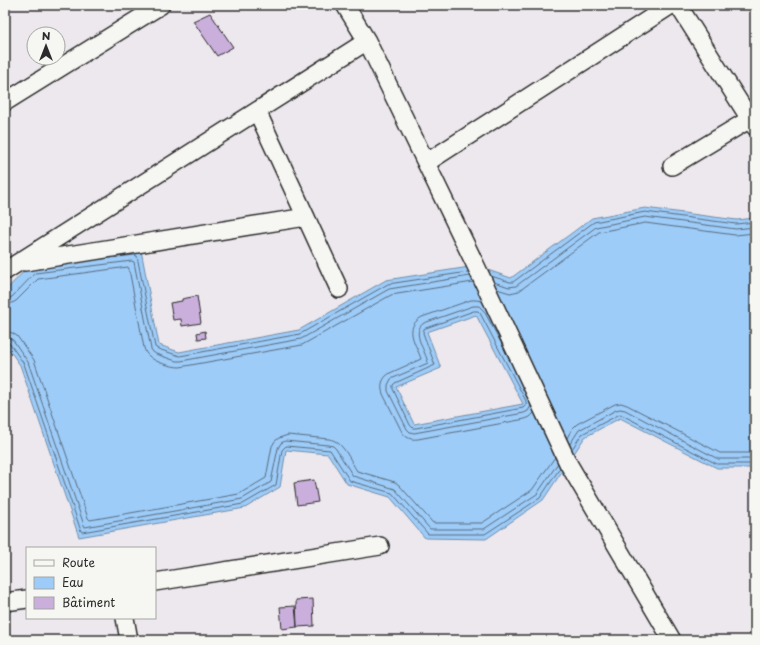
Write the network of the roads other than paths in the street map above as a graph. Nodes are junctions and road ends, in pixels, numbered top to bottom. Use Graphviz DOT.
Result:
graph roads {
  1 [pos="160,5"];
  2 [pos="345,5"];
  3 [pos="670,5"];
  4 [pos="678,5"];
  5 [pos="368,41"];
  6 [pos="5,102"];
  7 [pos="257,111"];
  8 [pos="753,121"];
  9 [pos="426,163"];
  10 [pos="672,166"];
  11 [pos="306,216"];
  12 [pos="11,267"];
  13 [pos="339,289"];
  14 [pos="380,546"];
  15 [pos="156,582"];
  16 [pos="26,599"];
  17 [pos="5,602"];
  18 [pos="125,619"];
  19 [pos="129,640"];
  20 [pos="672,640"];
  1 -- 6 [label="street"];
  2 -- 5 [label="street"];
  3 -- 9 [label="street"];
  4 -- 8 [label="street"];
  5 -- 7 [label="street"];
  5 -- 9 [label="street"];
  7 -- 11 [label="street"];
  7 -- 12 [label="street"];
  8 -- 10 [label="street"];
  9 -- 20 [label="street"];
  11 -- 12 [label="street"];
  11 -- 13 [label="street"];
  14 -- 15 [label="street"];
  16 -- 17 [label="street"];
  18 -- 19 [label="street"];
}
